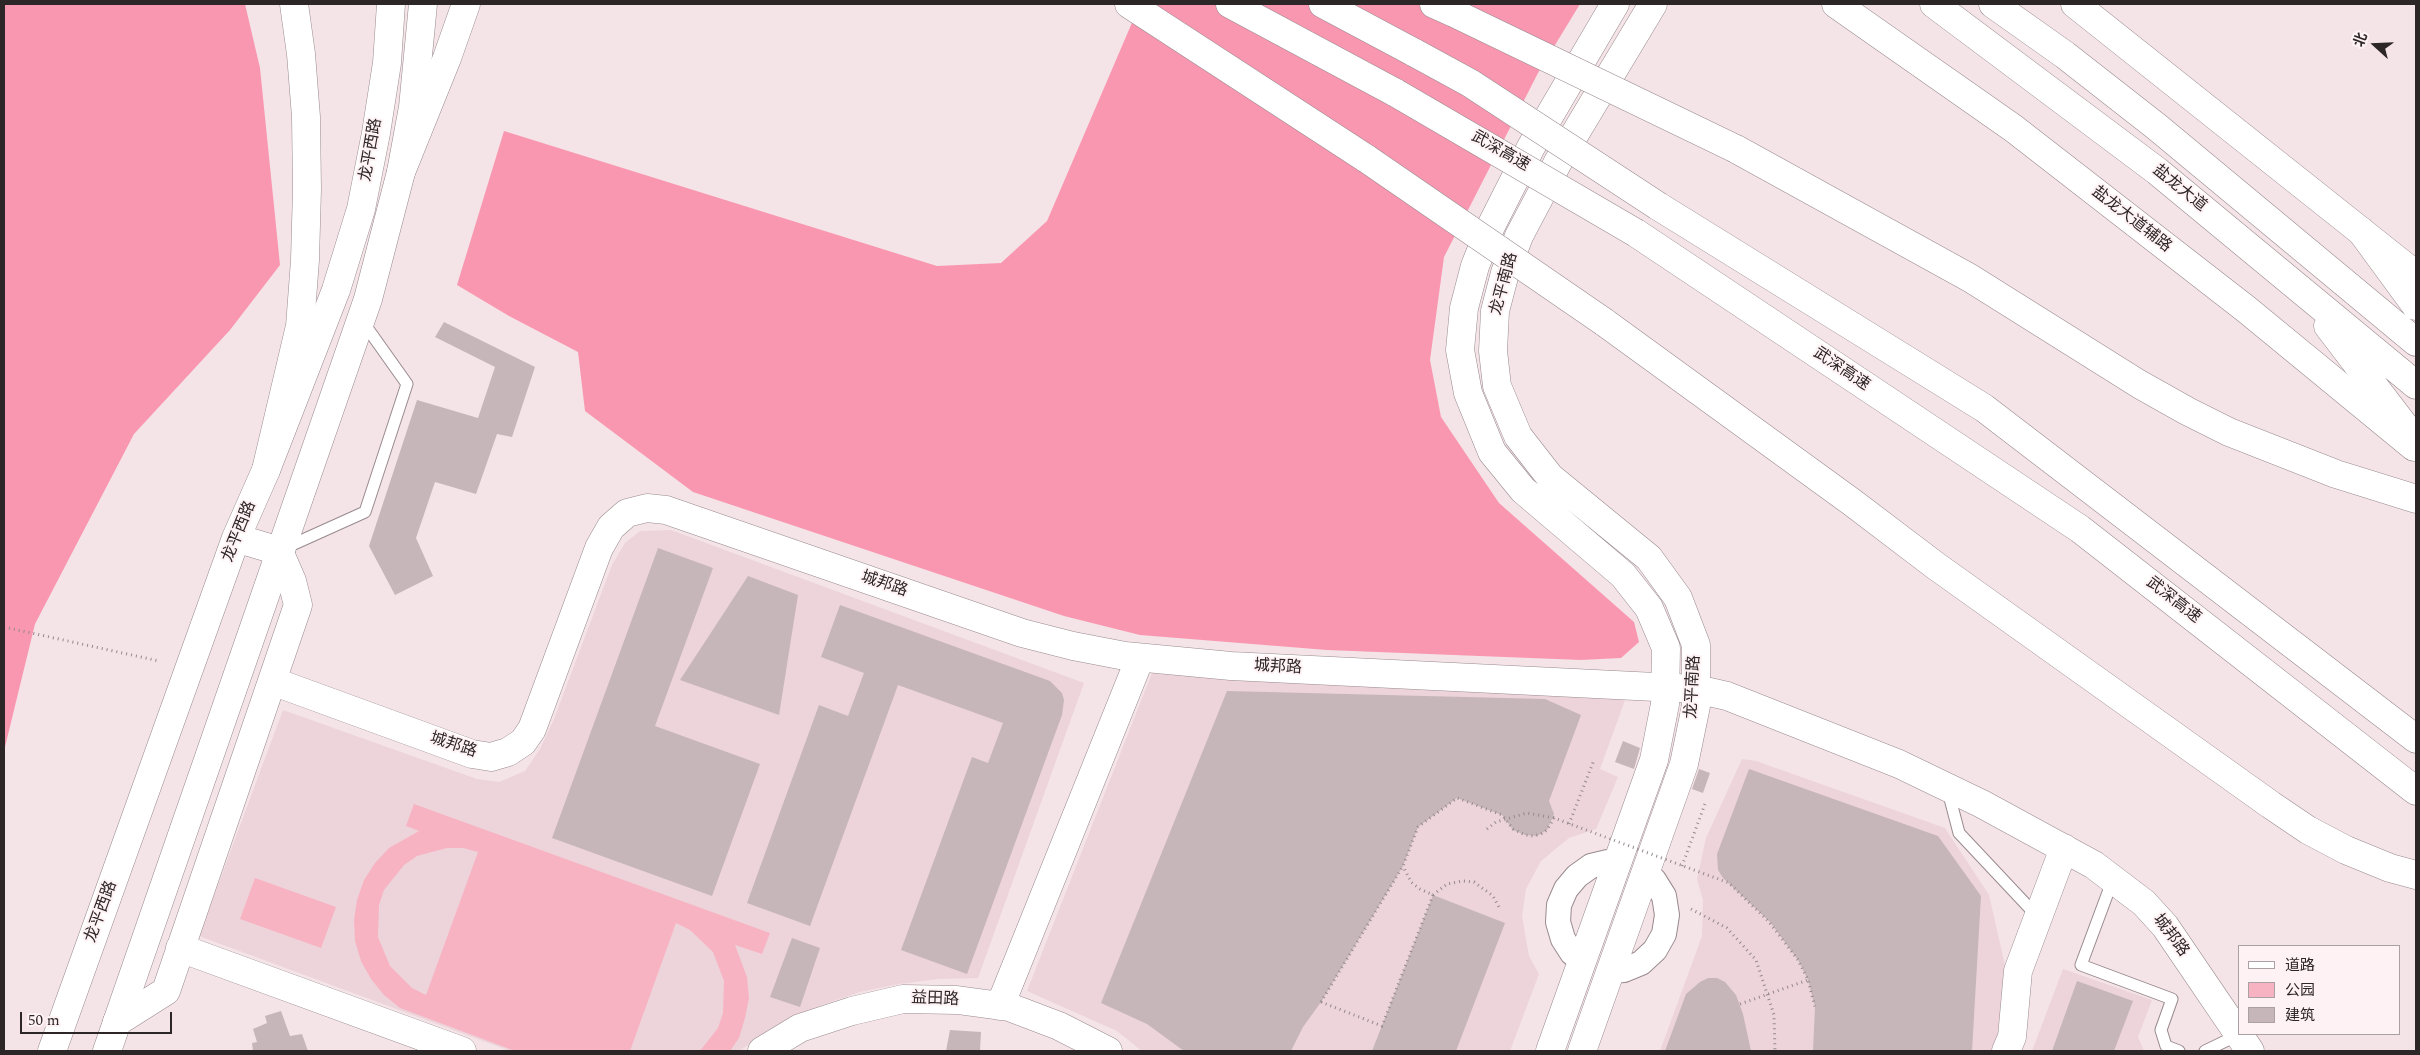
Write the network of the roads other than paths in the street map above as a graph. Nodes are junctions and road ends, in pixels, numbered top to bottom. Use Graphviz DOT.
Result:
graph roads {
  1 [pos="294,4"];
  2 [pos="391,4"];
  3 [pos="422,4"];
  4 [pos="466,4"];
  5 [pos="1129,4"];
  6 [pos="1230,4"];
  7 [pos="1324,4"];
  8 [pos="1615,4"];
  9 [pos="1653,4"];
  10 [pos="1836,4"];
  11 [pos="1934,4"];
  12 [pos="1993,4"];
  13 [pos="2074,4"];
  14 [pos="1444,9"];
  15 [pos="402,172"];
  16 [pos="2361,231"];
  17 [pos="2416,275"];
  18 [pos="2298,287"];
  19 [pos="2416,306"];
  20 [pos="361,319"];
  21 [pos="2416,342"];
  22 [pos="2416,385"];
  23 [pos="2416,441"];
  24 [pos="2416,449"];
  25 [pos="266,470"];
  26 [pos="2416,499"];
  27 [pos="236,538"];
  28 [pos="279,550"];
  29 [pos="1140,658"];
  30 [pos="272,682"];
  31 [pos="1666,686"];
  32 [pos="1696,689"];
  33 [pos="2416,739"];
  34 [pos="1947,787"];
  35 [pos="2416,791"];
  36 [pos="2064,848"];
  37 [pos="1618,862"];
  38 [pos="1646,873"];
  39 [pos="2416,875"];
  40 [pos="2113,879"];
  41 [pos="2038,917"];
  42 [pos="180,948"];
  43 [pos="1582,961"];
  44 [pos="1611,971"];
  45 [pos="1000,1006"];
  46 [pos="117,1022"];
  47 [pos="2238,1034"];
  48 [pos="2244,1043"];
  49 [pos="52,1051"];
  50 [pos="107,1051"];
  51 [pos="462,1051"];
  52 [pos="762,1051"];
  53 [pos="1108,1051"];
  54 [pos="1550,1051"];
  55 [pos="1582,1051"];
  56 [pos="2006,1051"];
  57 [pos="2179,1051"];
  58 [pos="2205,1051"];
  1 -- 25 [label="main road"];
  2 -- 25 [label="main road, 龙平西路"];
  3 -- 15 [label="main road, 龙平西路"];
  4 -- 15 [label="main road"];
  5 -- 39 [label="main road, bridge"];
  6 -- 35 [label="main road, 武深高速, bridge"];
  7 -- 33 [label="main road, bridge"];
  8 -- 31 [label="main road, 龙平南路"];
  9 -- 32 [label="main road, 龙平南路"];
  10 -- 24 [label="main road, 盐龙大道辅路"];
  11 -- 18 [label="main road, 盐龙大道"];
  12 -- 21 [label="main road, 盐龙大道"];
  13 -- 16 [label="main road"];
  14 -- 26 [label="main road, bridge"];
  15 -- 20 [label="main road, 龙平西路"];
  16 -- 17 [label="main road"];
  16 -- 19 [label="main road"];
  18 -- 22 [label="main road, 盐龙大道"];
  18 -- 23 [label="main road"];
  20 -- 28 [label="main road, 龙平西路"];
  20 -- 28 [label="lane"];
  25 -- 27 [label="main road, 龙平西路"];
  27 -- 28 [label="main road"];
  27 -- 49 [label="main road, 龙平西路"];
  28 -- 30 [label="main road"];
  28 -- 46 [label="main road, 龙平西路"];
  29 -- 30 [label="main road, 城邦路"];
  29 -- 31 [label="main road, 城邦路"];
  29 -- 45 [label="main road"];
  30 -- 42 [label="main road"];
  31 -- 32 [label="main road, 城邦路"];
  31 -- 37 [label="main road, 龙平南路"];
  32 -- 34 [label="main road, 城邦路"];
  32 -- 38 [label="main road, 龙平南路"];
  34 -- 36 [label="main road, 城邦路"];
  34 -- 41 [label="lane"];
  36 -- 40 [label="main road, 城邦路"];
  36 -- 41 [label="main road"];
  37 -- 43 [label="main road"];
  37 -- 43 [label="street"];
  38 -- 44 [label="main road, 龙平南路"];
  38 -- 44 [label="street"];
  40 -- 47 [label="main road, 城邦路"];
  40 -- 57 [label="lane"];
  41 -- 56 [label="main road"];
  42 -- 46 [label="main road"];
  42 -- 51 [label="main road"];
  43 -- 54 [label="main road"];
  44 -- 55 [label="main road"];
  45 -- 52 [label="main road, 益田路"];
  45 -- 53 [label="main road, 益田路"];
  46 -- 50 [label="main road, 龙平西路"];
  48 -- 58 [label="lane"];
}
